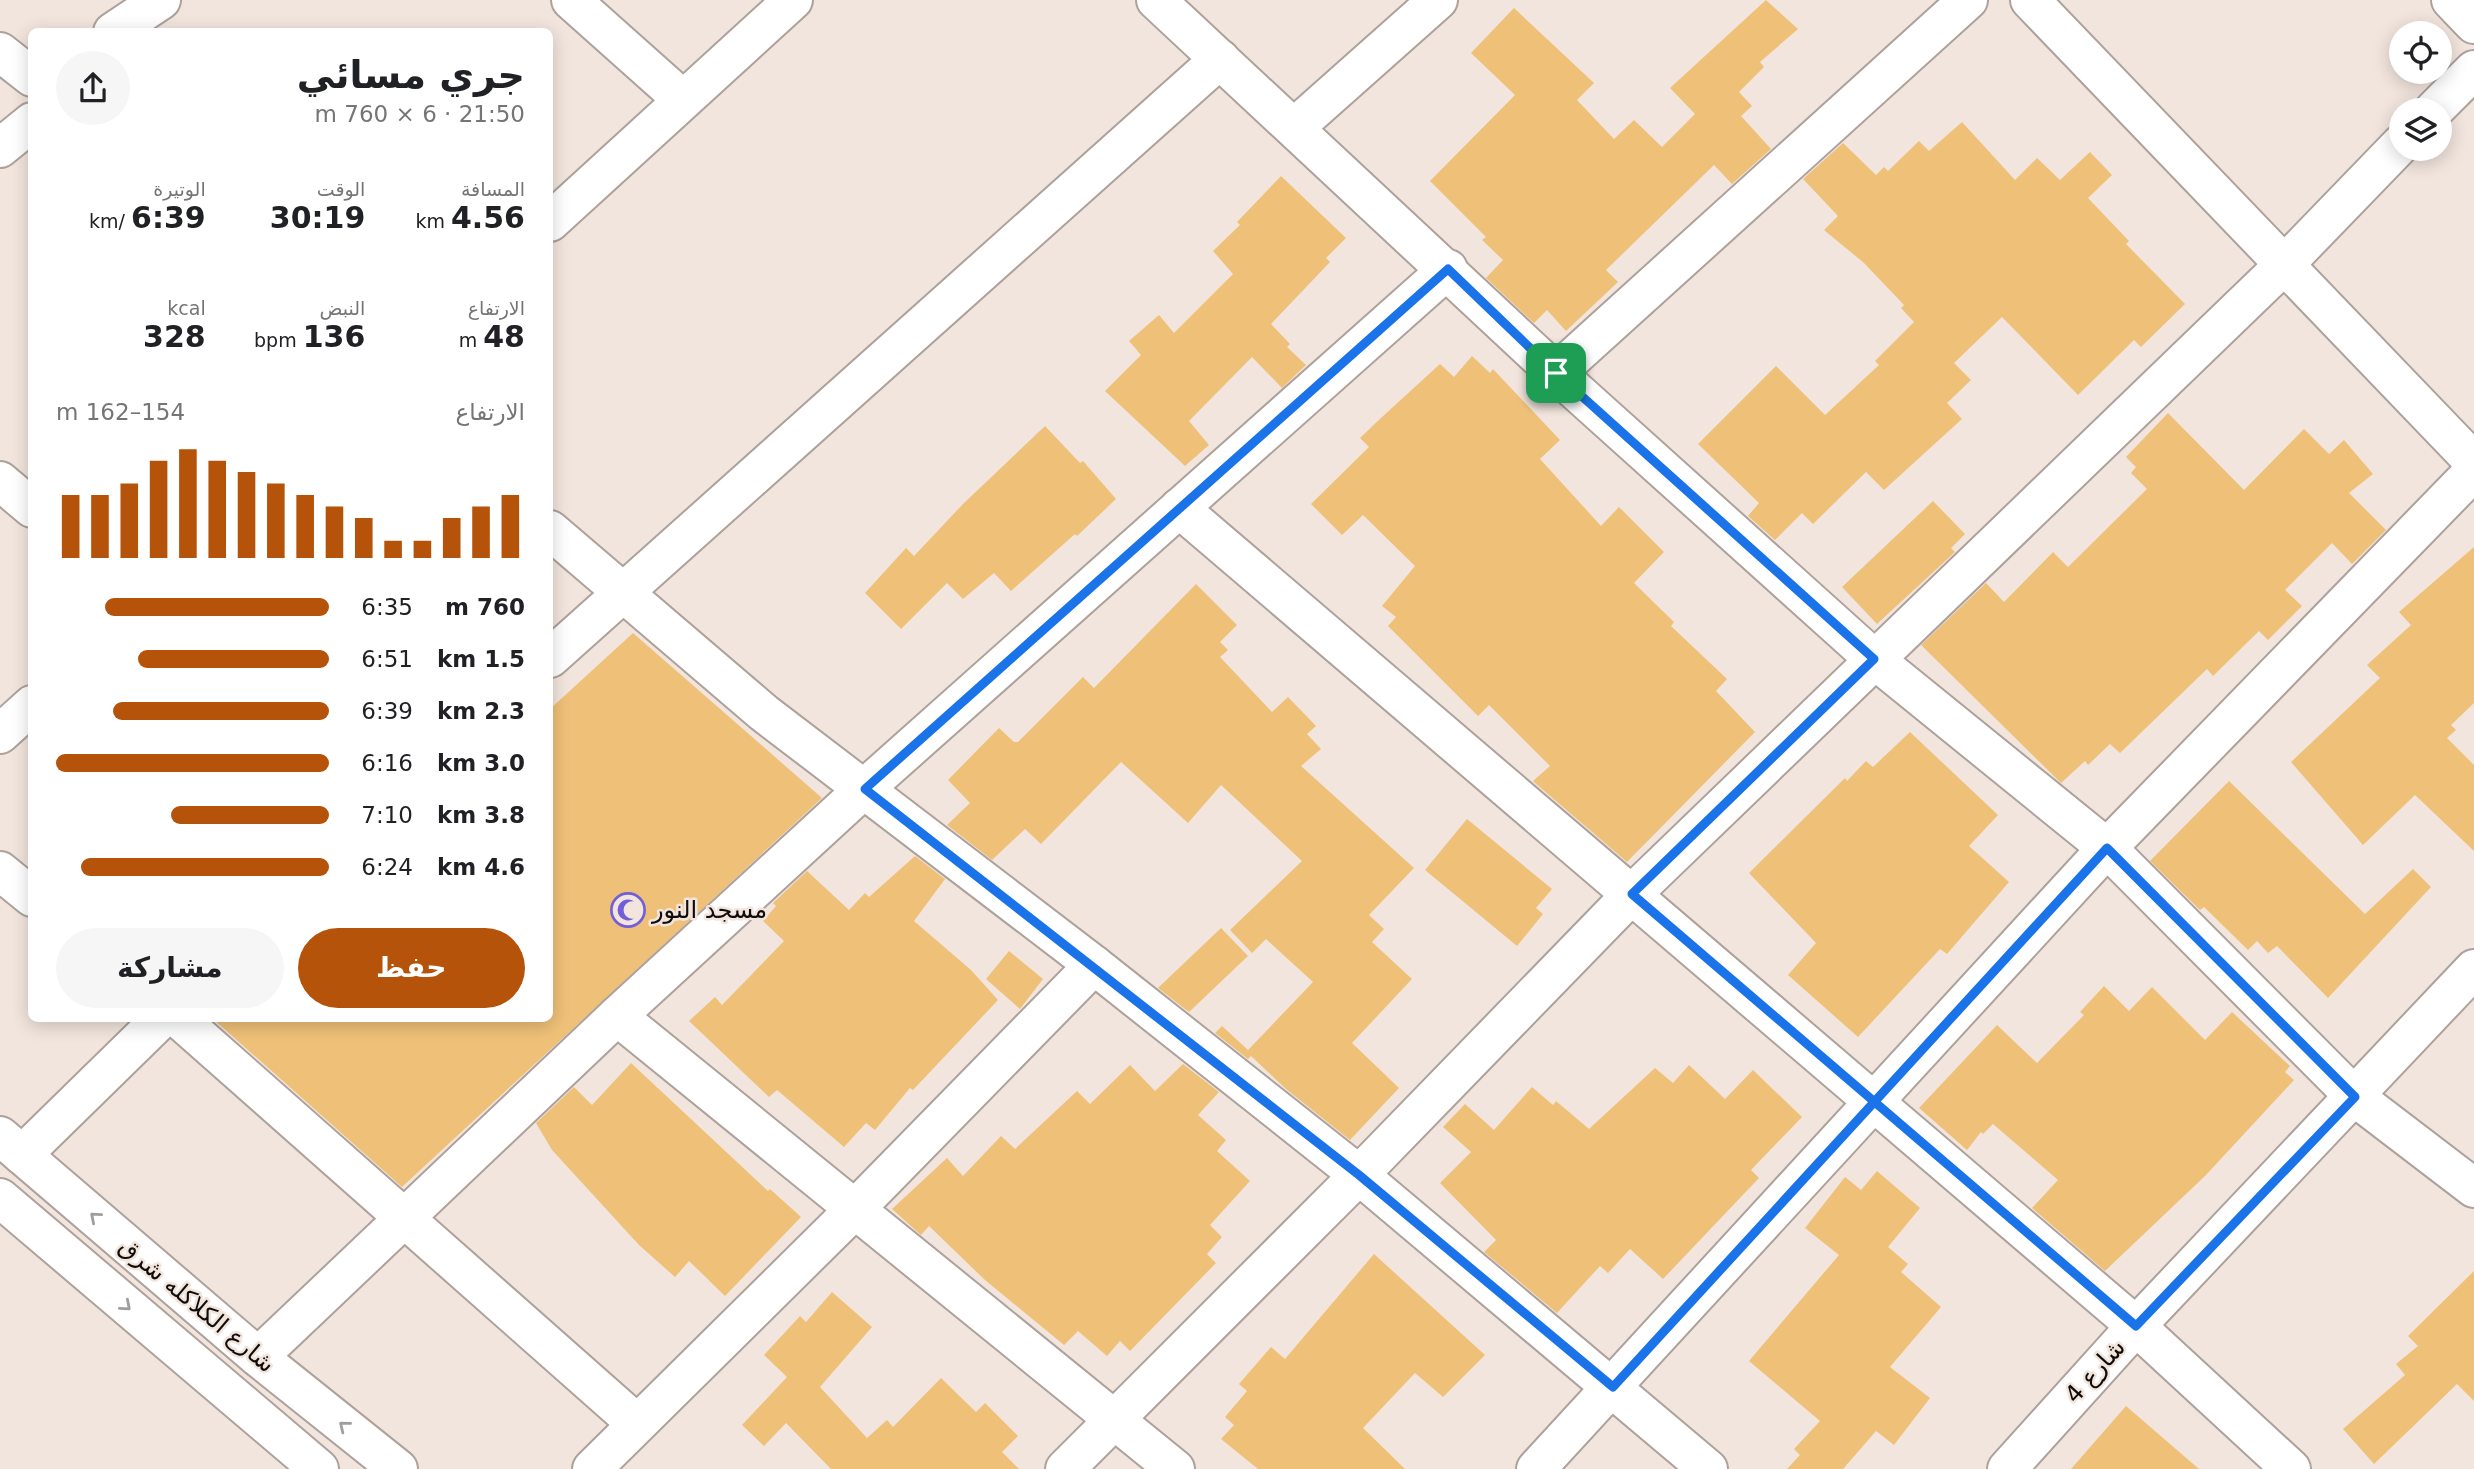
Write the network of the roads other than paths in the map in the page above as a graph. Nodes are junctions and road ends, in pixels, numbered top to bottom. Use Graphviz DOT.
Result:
graph roads {
  1 [pos="161,0"];
  2 [pos="571,0"];
  3 [pos="793,0"];
  4 [pos="1156,0"];
  5 [pos="1438,0"];
  6 [pos="1968,0"];
  7 [pos="2031,0"];
  8 [pos="2451,0"];
  9 [pos="2474,24"];
  10 [pos="119,28"];
  11 [pos="0,52"];
  12 [pos="1220,59"];
  13 [pos="2474,70"];
  14 [pos="28,74"];
  15 [pos="2446,98"];
  16 [pos="682,99"];
  17 [pos="28,125"];
  18 [pos="1294,128"];
  19 [pos="0,148"];
  20 [pos="2389,156"];
  21 [pos="553,219"];
  22 [pos="2283,265"];
  23 [pos="1448,269"];
  24 [pos="1556,373"];
  25 [pos="2474,462"];
  26 [pos="2474,471"];
  27 [pos="0,481"];
  28 [pos="28,505"];
  29 [pos="1179,508"];
  30 [pos="553,533"];
  31 [pos="622,592"];
  32 [pos="553,656"];
  33 [pos="1874,659"];
  34 [pos="28,708"];
  35 [pos="0,733"];
  36 [pos="865,789"];
  37 [pos="2107,848"];
  38 [pos="0,870"];
  39 [pos="28,894"];
  40 [pos="1632,894"];
  41 [pos="1094,965"];
  42 [pos="2474,969"];
  43 [pos="617,1016"];
  44 [pos="157,1022"];
  45 [pos="183,1022"];
  46 [pos="2355,1097"];
  47 [pos="1872,1103"];
  48 [pos="11,1146"];
  49 [pos="1359,1175"];
  50 [pos="2474,1188"];
  51 [pos="0,1198"];
  52 [pos="856,1208"];
  53 [pos="404,1218"];
  54 [pos="2136,1326"];
  55 [pos="258,1357"];
  56 [pos="1613,1387"];
  57 [pos="1115,1417"];
  58 [pos="636,1423"];
  59 [pos="318,1469"];
  60 [pos="398,1469"];
  61 [pos="592,1469"];
  62 [pos="1065,1469"];
  63 [pos="1175,1469"];
  64 [pos="1536,1469"];
  65 [pos="1708,1469"];
  66 [pos="2007,1469"];
  67 [pos="2291,1469"];
  1 -- 10 [label="street"];
  2 -- 16 [label="street"];
  3 -- 16 [label="street"];
  4 -- 12 [label="street"];
  5 -- 18 [label="street"];
  6 -- 24 [label="street"];
  7 -- 22 [label="street"];
  8 -- 9 [label="street"];
  11 -- 14 [label="street"];
  12 -- 18 [label="street"];
  12 -- 31 [label="street"];
  13 -- 15 [label="street"];
  16 -- 21 [label="street"];
  17 -- 19 [label="street"];
  18 -- 23 [label="street"];
  20 -- 22 [label="street"];
  22 -- 25 [label="street"];
  22 -- 33 [label="street"];
  23 -- 24 [label="street"];
  23 -- 29 [label="street"];
  24 -- 33 [label="street"];
  26 -- 37 [label="street"];
  27 -- 28 [label="street"];
  29 -- 36 [label="street"];
  29 -- 40 [label="street"];
  30 -- 31 [label="street"];
  31 -- 32 [label="street"];
  31 -- 36 [label="street"];
  33 -- 37 [label="street"];
  33 -- 40 [label="street"];
  34 -- 35 [label="street"];
  36 -- 41 [label="street"];
  36 -- 43 [label="street"];
  37 -- 46 [label="street"];
  37 -- 47 [label="street"];
  38 -- 39 [label="street"];
  40 -- 47 [label="street"];
  40 -- 49 [label="street"];
  41 -- 49 [label="street"];
  41 -- 52 [label="street"];
  42 -- 46 [label="street, شارع 4"];
  43 -- 52 [label="street"];
  43 -- 53 [label="street"];
  44 -- 48 [label="street"];
  45 -- 53 [label="street"];
  46 -- 50 [label="street"];
  46 -- 54 [label="street, شارع 4"];
  47 -- 54 [label="street"];
  47 -- 56 [label="street"];
  55 -- 48 [label="street, شارع الكلاكله شرق, one-way"];
  49 -- 56 [label="street"];
  49 -- 57 [label="street"];
  51 -- 59 [label="street, شارع الكلاكله شرق, one-way"];
  52 -- 57 [label="street"];
  52 -- 58 [label="street"];
  53 -- 55 [label="street"];
  53 -- 58 [label="street"];
  54 -- 66 [label="street, شارع 4"];
  54 -- 67 [label="street"];
  60 -- 55 [label="street, شارع الكلاكله شرق, one-way"];
  56 -- 64 [label="street"];
  56 -- 65 [label="street"];
  57 -- 62 [label="street"];
  57 -- 63 [label="street"];
  58 -- 61 [label="street"];
}
